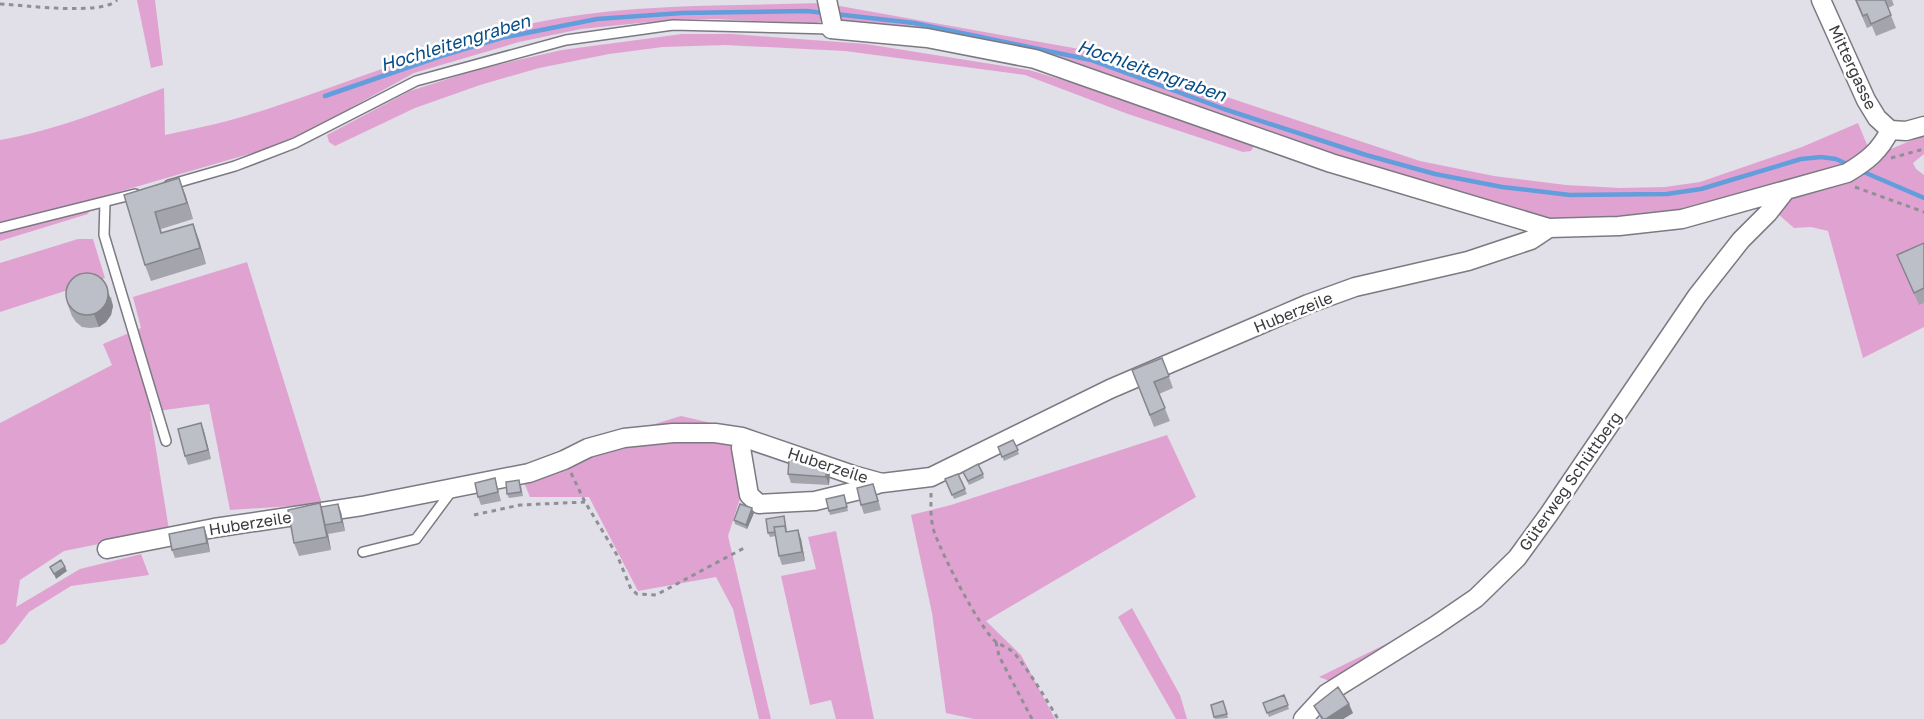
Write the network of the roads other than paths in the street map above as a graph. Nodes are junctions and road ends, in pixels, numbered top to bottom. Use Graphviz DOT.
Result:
graph roads {
  1 [pos="1821,0"];
  2 [pos="830,14"];
  3 [pos="1924,126"];
  4 [pos="1890,130"];
  5 [pos="159,187"];
  6 [pos="148,190"];
  7 [pos="1786,190"];
  8 [pos="105,202"];
  9 [pos="1734,206"];
  10 [pos="0,228"];
  11 [pos="1549,228"];
  12 [pos="1740,240"];
  13 [pos="742,437"];
  14 [pos="166,441"];
  15 [pos="882,483"];
  16 [pos="455,488"];
  17 [pos="107,549"];
  18 [pos="363,552"];
  19 [pos="1302,719"];
  1 -- 4 [label="street, Mittergasse"];
  2 -- 5 [label="lane"];
  2 -- 11 [label="street"];
  3 -- 4 [label="street"];
  4 -- 7 [label="street"];
  6 -- 8 [label="lane"];
  7 -- 9 [label="street"];
  7 -- 12 [label="street, Güterweg Schüttberg"];
  8 -- 10 [label="lane"];
  8 -- 14 [label="lane"];
  9 -- 11 [label="street"];
  9 -- 12 [label="street"];
  11 -- 15 [label="street, Huberzeile"];
  12 -- 19 [label="street, Güterweg Schüttberg"];
  13 -- 15 [label="street, Huberzeile"];
  13 -- 15 [label="street"];
  13 -- 16 [label="street, Huberzeile"];
  16 -- 17 [label="street, Huberzeile"];
  16 -- 18 [label="lane"];
}
